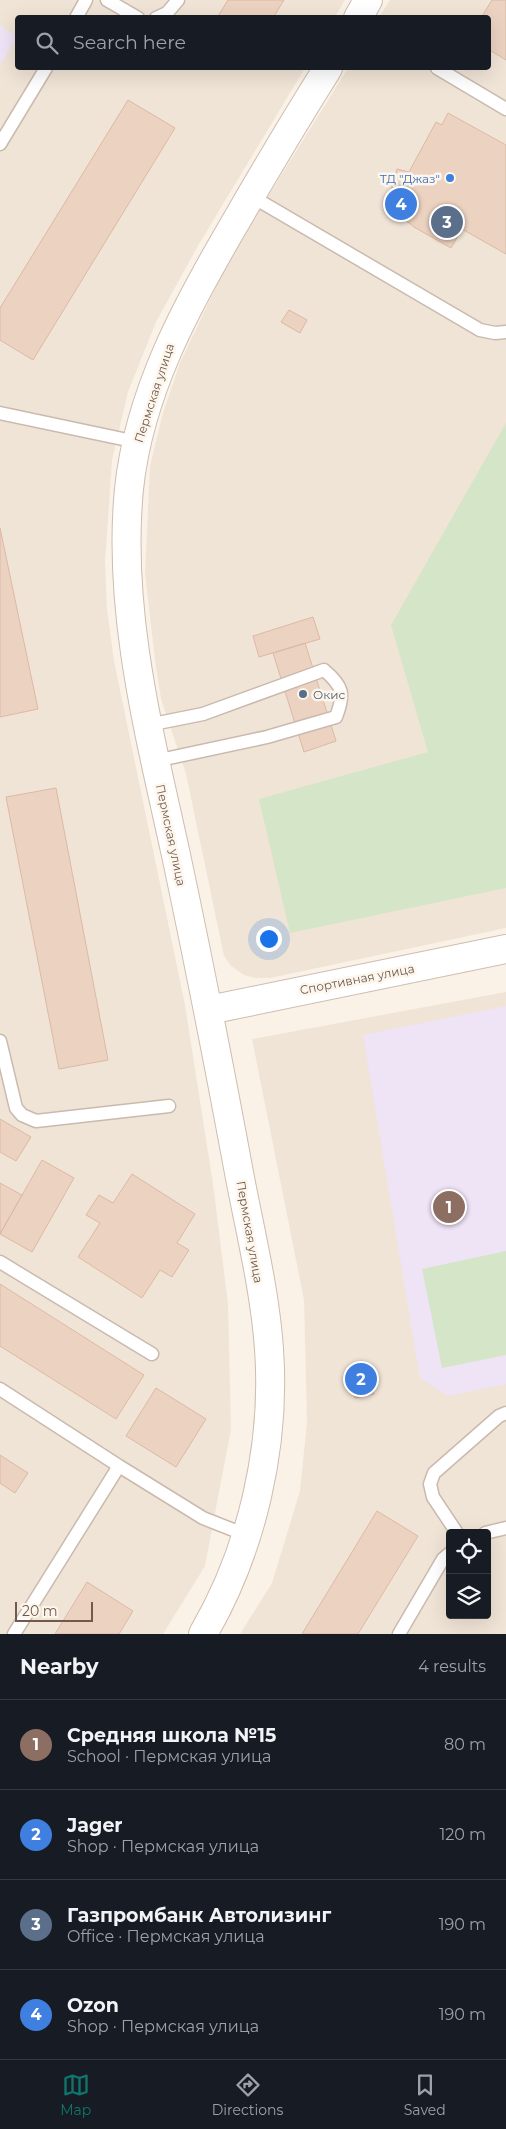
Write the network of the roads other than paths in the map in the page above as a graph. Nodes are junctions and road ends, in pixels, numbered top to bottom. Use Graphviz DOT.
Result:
graph roads {
  1 [pos="86,0"];
  2 [pos="107,0"];
  3 [pos="178,0"];
  4 [pos="368,0"];
  5 [pos="78,15"];
  6 [pos="133,15"];
  7 [pos="164,15"];
  8 [pos="360,15"];
  9 [pos="45,70"];
  10 [pos="327,70"];
  11 [pos="440,70"];
  12 [pos="506,108"];
  13 [pos="0,144"];
  14 [pos="251,196"];
  15 [pos="506,332"];
  16 [pos="0,413"];
  17 [pos="137,442"];
  18 [pos="148,725"];
  19 [pos="155,760"];
  20 [pos="506,949"];
  21 [pos="209,1010"];
  22 [pos="0,1040"];
  23 [pos="169,1106"];
  24 [pos="0,1262"];
  25 [pos="152,1354"];
  26 [pos="0,1389"];
  27 [pos="506,1413"];
  28 [pos="119,1466"];
  29 [pos="506,1528"];
  30 [pos="454,1529"];
  31 [pos="491,1532"];
  32 [pos="246,1535"];
  33 [pos="446,1556"];
  34 [pos="14,1634"];
  35 [pos="203,1634"];
  36 [pos="399,1634"];
  1 -- 5 [label="lane"];
  2 -- 6 [label="lane"];
  3 -- 7 [label="lane"];
  4 -- 8 [label="street"];
  9 -- 13 [label="lane"];
  10 -- 14 [label="street, Пермская улица"];
  11 -- 12 [label="lane"];
  14 -- 15 [label="lane"];
  14 -- 17 [label="street, Пермская улица"];
  16 -- 17 [label="lane"];
  17 -- 18 [label="street, Пермская улица"];
  18 -- 19 [label="street, Пермская улица"];
  18 -- 19 [label="lane"];
  19 -- 21 [label="street, Пермская улица"];
  20 -- 21 [label="street, Спортивная улица"];
  21 -- 32 [label="street, Пермская улица"];
  22 -- 23 [label="lane"];
  24 -- 25 [label="lane"];
  26 -- 28 [label="lane"];
  27 -- 30 [label="lane"];
  28 -- 32 [label="lane"];
  28 -- 34 [label="lane"];
  29 -- 31 [label="lane"];
  32 -- 35 [label="street, Пермская улица"];
  33 -- 36 [label="lane"];
}
